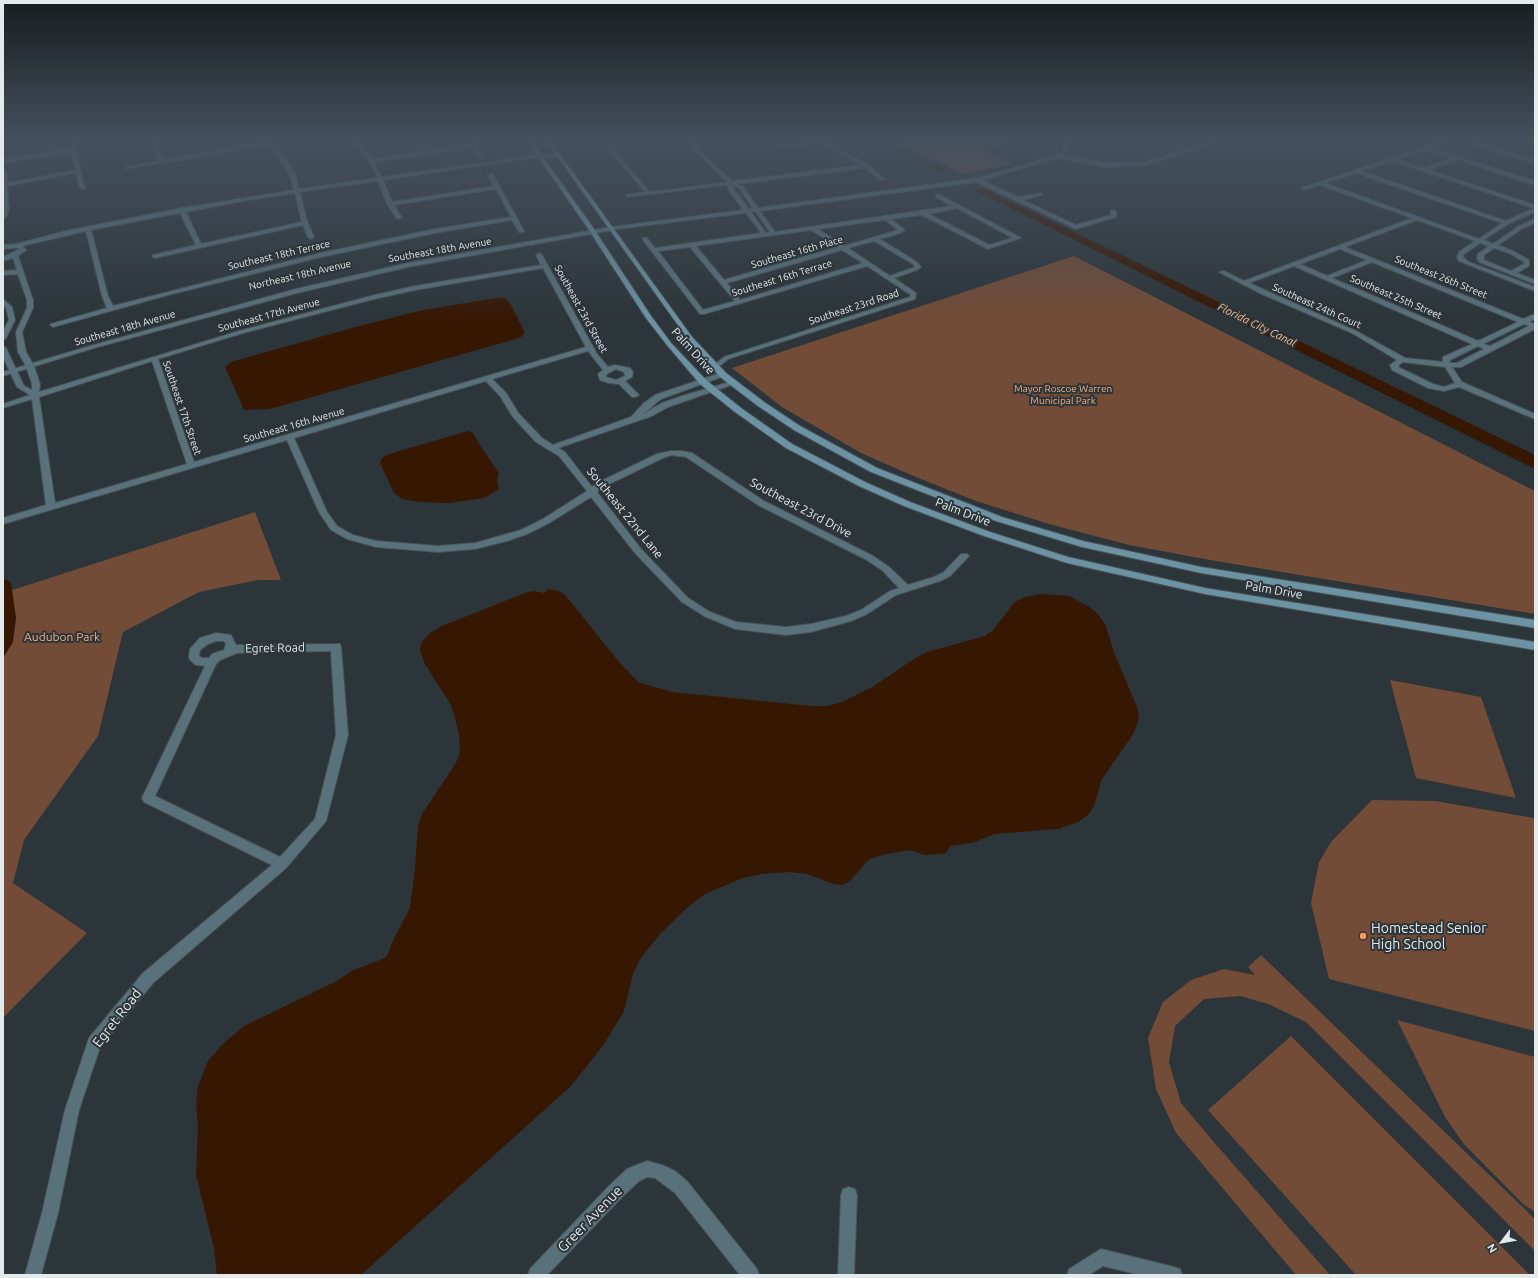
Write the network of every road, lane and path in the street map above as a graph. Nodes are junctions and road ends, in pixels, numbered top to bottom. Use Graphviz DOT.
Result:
graph roads {
  1 [pos="6,202"];
  2 [pos="239,202"];
  3 [pos="299,202"];
  4 [pos="405,202"];
  5 [pos="505,202"];
  6 [pos="572,202"];
  7 [pos="592,202"];
  8 [pos="741,202"];
  9 [pos="752,202"];
  10 [pos="787,202"];
  11 [pos="792,202"];
  12 [pos="949,202"];
  13 [pos="1023,202"];
  14 [pos="1372,202"];
  15 [pos="1444,202"];
  16 [pos="1519,202"];
  17 [pos="390,204"];
  18 [pos="755,206"];
  19 [pos="958,206"];
  20 [pos="745,207"];
  21 [pos="1535,207"];
  22 [pos="1535,210"];
  23 [pos="182,211"];
  24 [pos="693,211"];
  25 [pos="1113,211"];
  26 [pos="679,213"];
  27 [pos="923,213"];
  28 [pos="4,214"];
  29 [pos="399,218"];
  30 [pos="514,218"];
  31 [pos="886,218"];
  32 [pos="1417,218"];
  33 [pos="305,223"];
  34 [pos="1506,223"];
  35 [pos="1534,223"];
  36 [pos="610,227"];
  37 [pos="812,228"];
  38 [pos="88,230"];
  39 [pos="592,230"];
  40 [pos="521,231"];
  41 [pos="774,234"];
  42 [pos="765,235"];
  43 [pos="311,237"];
  44 [pos="645,239"];
  45 [pos="875,239"];
  46 [pos="1479,241"];
  47 [pos="692,245"];
  48 [pos="16,246"];
  49 [pos="199,246"];
  50 [pos="1493,246"];
  51 [pos="3,247"];
  52 [pos="1340,247"];
  53 [pos="22,248"];
  54 [pos="843,248"];
  55 [pos="654,250"];
  56 [pos="15,255"];
  57 [pos="539,255"];
  58 [pos="155,256"];
  59 [pos="3,259"];
  60 [pos="1372,260"];
  61 [pos="867,264"];
  62 [pos="1294,264"];
  63 [pos="545,266"];
  64 [pos="20,272"];
  65 [pos="1222,272"];
  66 [pos="3,273"];
  67 [pos="1511,273"];
  68 [pos="889,278"];
  69 [pos="1327,278"];
  70 [pos="723,282"];
  71 [pos="1535,282"];
  72 [pos="1244,283"];
  73 [pos="1535,289"];
  74 [pos="3,301"];
  75 [pos="739,302"];
  76 [pos="111,309"];
  77 [pos="1535,316"];
  78 [pos="1523,322"];
  79 [pos="53,325"];
  80 [pos="1535,326"];
  81 [pos="3,338"];
  82 [pos="1478,344"];
  83 [pos="3,348"];
  84 [pos="590,348"];
  85 [pos="1490,349"];
  86 [pos="154,358"];
  87 [pos="708,358"];
  88 [pos="726,358"];
  89 [pos="1404,360"];
  90 [pos="29,363"];
  91 [pos="1447,365"];
  92 [pos="716,368"];
  93 [pos="8,369"];
  94 [pos="607,370"];
  95 [pos="3,374"];
  96 [pos="723,375"];
  97 [pos="487,378"];
  98 [pos="621,381"];
  99 [pos="703,382"];
  100 [pos="732,383"];
  101 [pos="1459,384"];
  102 [pos="712,389"];
  103 [pos="35,395"];
  104 [pos="635,395"];
  105 [pos="3,406"];
  106 [pos="1535,417"];
  107 [pos="632,420"];
  108 [pos="289,436"];
  109 [pos="551,448"];
  110 [pos="191,465"];
  111 [pos="592,492"];
  112 [pos="51,507"];
  113 [pos="3,521"];
  114 [pos="964,556"];
  115 [pos="906,589"];
  116 [pos="1535,624"];
  117 [pos="1535,646"];
  118 [pos="228,652"];
  119 [pos="212,662"];
  120 [pos="282,864"];
  121 [pos="849,1195"];
  122 [pos="33,1275"];
  123 [pos="536,1275"];
  124 [pos="751,1275"];
  125 [pos="846,1275"];
  126 [pos="1075,1275"];
  127 [pos="1174,1275"];
  1 -- 28 [label="street"];
  2 -- 23 [label="street"];
  3 -- 33 [label="street"];
  4 -- 17 [label="street"];
  5 -- 30 [label="street"];
  6 -- 39 [label="main road, Palm Drive"];
  7 -- 36 [label="main road, Palm Drive"];
  8 -- 20 [label="street"];
  9 -- 18 [label="street"];
  10 -- 18 [label="street, Southeast 18th Avenue"];
  11 -- 18 [label="street, Southeast 18th Avenue"];
  12 -- 19 [label="street"];
  13 -- 25 [label="street"];
  14 -- 32 [label="street"];
  15 -- 34 [label="street"];
  16 -- 21 [label="street"];
  17 -- 29 [label="street"];
  18 -- 20 [label="street, Southeast 18th Avenue"];
  18 -- 41 [label="street"];
  19 -- 27 [label="street"];
  19 -- 27 [label="street"];
  20 -- 24 [label="street, Southeast 18th Avenue"];
  20 -- 36 [label="street, Southeast 18th Avenue"];
  20 -- 42 [label="street"];
  22 -- 34 [label="street"];
  23 -- 38 [label="street"];
  23 -- 49 [label="street"];
  26 -- 36 [label="street, Southeast 18th Avenue"];
  27 -- 31 [label="street"];
  30 -- 40 [label="street"];
  30 -- 76 [label="street, Southeast 18th Terrace"];
  31 -- 37 [label="street"];
  31 -- 45 [label="street, Southeast 16th Place"];
  32 -- 46 [label="street"];
  32 -- 52 [label="street"];
  33 -- 43 [label="street"];
  33 -- 49 [label="street"];
  34 -- 46 [label="street"];
  35 -- 50 [label="street"];
  36 -- 39 [label="street, Southeast 18th Avenue"];
  36 -- 87 [label="main road, Palm Drive"];
  37 -- 41 [label="street"];
  37 -- 54 [label="street, Southeast 23rd Road"];
  38 -- 48 [label="street"];
  38 -- 53 [label="street"];
  38 -- 76 [label="street"];
  39 -- 90 [label="street, Southeast 18th Avenue"];
  39 -- 99 [label="main road, Palm Drive"];
  41 -- 42 [label="street"];
  42 -- 47 [label="street"];
  44 -- 55 [label="street"];
  45 -- 54 [label="street, Southeast 16th Place"];
  45 -- 68 [label="street"];
  46 -- 50 [label="street"];
  46 -- 73 [label="street"];
  47 -- 55 [label="street"];
  47 -- 70 [label="street"];
  48 -- 51 [label="street"];
  48 -- 53 [label="street"];
  49 -- 58 [label="street"];
  50 -- 67 [label="street"];
  50 -- 67 [label="street"];
  52 -- 60 [label="street, Southeast 26th Street"];
  52 -- 62 [label="street"];
  53 -- 56 [label="street"];
  54 -- 61 [label="street, Southeast 23rd Road"];
  54 -- 70 [label="street, Southeast 16th Place"];
  55 -- 75 [label="street, Southeast 16th Terrace"];
  56 -- 59 [label="street"];
  56 -- 64 [label="street"];
  57 -- 63 [label="street, Southeast 23rd Street"];
  60 -- 69 [label="street"];
  60 -- 78 [label="street, Southeast 26th Street"];
  61 -- 68 [label="street, Southeast 23rd Road"];
  61 -- 75 [label="street, Southeast 16th Terrace"];
  62 -- 69 [label="street, Southeast 25th Street"];
  62 -- 72 [label="street"];
  63 -- 84 [label="street, Southeast 23rd Street"];
  63 -- 86 [label="street, Southeast 17th Avenue"];
  64 -- 66 [label="street"];
  64 -- 90 [label="street"];
  65 -- 72 [label="street, Southeast 24th Court"];
  67 -- 71 [label="street"];
  68 -- 88 [label="street, Southeast 23rd Road"];
  69 -- 82 [label="street, Southeast 25th Street"];
  70 -- 75 [label="street"];
  72 -- 89 [label="street, Southeast 24th Court"];
  74 -- 81 [label="street"];
  76 -- 79 [label="street, Southeast 18th Terrace"];
  77 -- 78 [label="street"];
  78 -- 80 [label="street, Southeast 26th Street"];
  78 -- 82 [label="street"];
  80 -- 85 [label="street, Southeast 24th Court"];
  82 -- 85 [label="street, Southeast 25th Street"];
  82 -- 91 [label="street"];
  83 -- 93 [label="street"];
  84 -- 94 [label="street, Southeast 23rd Street"];
  84 -- 97 [label="street, Southeast 16th Avenue"];
  85 -- 91 [label="street, Southeast 24th Court"];
  86 -- 103 [label="street, Southeast 17th Avenue"];
  86 -- 110 [label="street, Southeast 17th Street"];
  87 -- 88 [label="street, Southeast 23rd Road"];
  87 -- 92 [label="main road, Palm Drive"];
  88 -- 92 [label="street, Southeast 23rd Road"];
  89 -- 91 [label="street, Southeast 24th Court"];
  89 -- 101 [label="street"];
  90 -- 93 [label="street, Southeast 18th Avenue"];
  90 -- 103 [label="street"];
  91 -- 101 [label="street"];
  92 -- 96 [label="main road, Palm Drive"];
  93 -- 95 [label="street"];
  93 -- 103 [label="street"];
  94 -- 98 [label="street, Southeast 23rd Street"];
  94 -- 98 [label="street"];
  96 -- 99 [label="street"];
  96 -- 100 [label="main road, Palm Drive"];
  97 -- 108 [label="street, Southeast 16th Avenue"];
  97 -- 109 [label="street, Southeast 22nd Lane"];
  98 -- 104 [label="street"];
  99 -- 102 [label="main road, Palm Drive"];
  99 -- 107 [label="street"];
  100 -- 102 [label="street"];
  100 -- 116 [label="main road, Palm Drive"];
  101 -- 106 [label="street"];
  102 -- 107 [label="street"];
  102 -- 117 [label="main road, Palm Drive"];
  103 -- 105 [label="street, Southeast 17th Avenue"];
  103 -- 112 [label="street"];
  107 -- 109 [label="street"];
  108 -- 110 [label="street, Southeast 16th Avenue"];
  108 -- 111 [label="street"];
  109 -- 111 [label="street, Southeast 22nd Lane"];
  110 -- 112 [label="street, Southeast 16th Avenue"];
  111 -- 115 [label="street, Southeast 23rd Drive"];
  111 -- 115 [label="street, Southeast 22nd Lane"];
  112 -- 113 [label="street, Southeast 16th Avenue"];
  114 -- 115 [label="street, Southeast 22nd Lane"];
  118 -- 119 [label="street, Egret Road"];
  118 -- 119 [label="street"];
  118 -- 120 [label="street, Egret Road"];
  119 -- 120 [label="street"];
  120 -- 122 [label="street, Egret Road"];
  121 -- 125 [label="street"];
  123 -- 124 [label="street, Greer Avenue"];
  126 -- 127 [label="street"];
}
